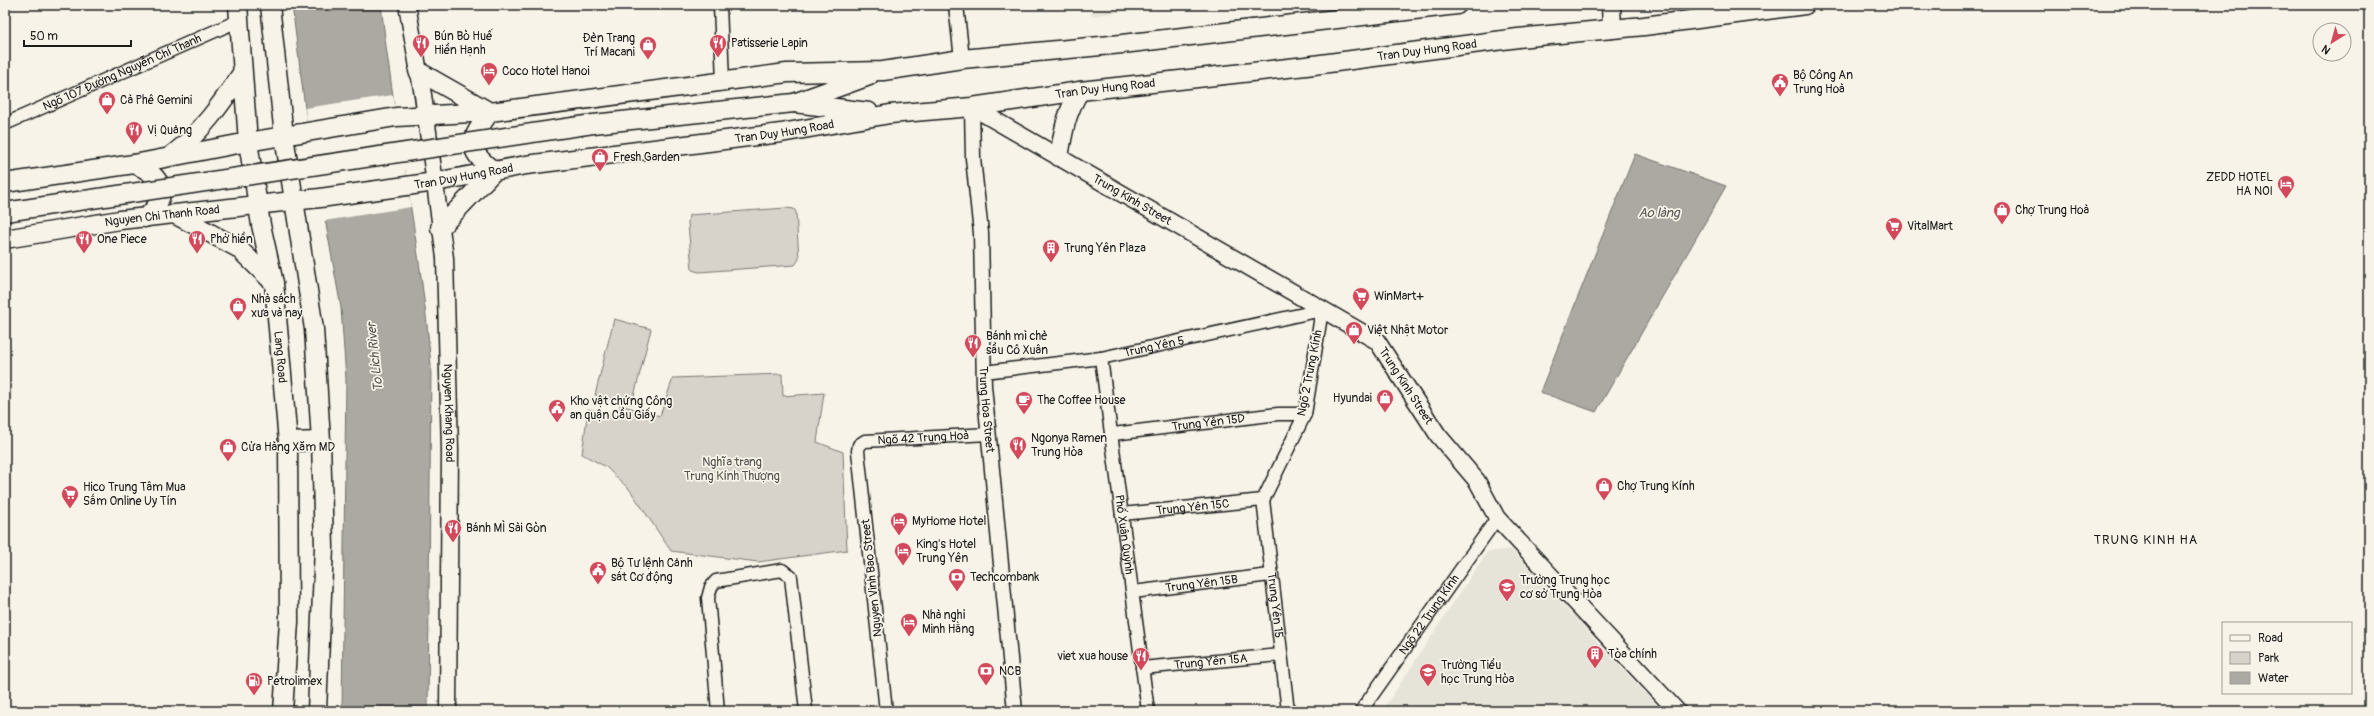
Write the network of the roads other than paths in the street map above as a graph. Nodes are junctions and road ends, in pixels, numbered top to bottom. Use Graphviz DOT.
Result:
graph roads {
  1 [pos="270,5"];
  2 [pos="407,5"];
  3 [pos="720,5"];
  4 [pos="956,5"];
  5 [pos="1457,5"];
  6 [pos="1611,5"];
  7 [pos="1805,5"];
  8 [pos="239,12"];
  9 [pos="1612,29"];
  10 [pos="962,59"];
  11 [pos="418,70"];
  12 [pos="883,71"];
  13 [pos="242,73"];
  14 [pos="723,82"];
  15 [pos="1080,91"];
  16 [pos="794,103"];
  17 [pos="972,107"];
  18 [pos="490,112"];
  19 [pos="890,114"];
  20 [pos="426,116"];
  21 [pos="5,124"];
  22 [pos="284,136"];
  23 [pos="248,142"];
  24 [pos="1059,157"];
  25 [pos="168,158"];
  26 [pos="134,164"];
  27 [pos="494,171"];
  28 [pos="435,182"];
  29 [pos="5,183"];
  30 [pos="320,198"];
  31 [pos="294,201"];
  32 [pos="258,205"];
  33 [pos="5,212"];
  34 [pos="176,215"];
  35 [pos="145,218"];
  36 [pos="440,228"];
  37 [pos="5,239"];
  38 [pos="274,283"];
  39 [pos="1322,310"];
  40 [pos="1101,358"];
  41 [pos="984,372"];
  42 [pos="1305,414"];
  43 [pos="988,434"];
  44 [pos="1113,434"];
  45 [pos="321,441"];
  46 [pos="288,442"];
  47 [pos="859,445"];
  48 [pos="1263,500"];
  49 [pos="1122,514"];
  50 [pos="1496,518"];
  51 [pos="1270,575"];
  52 [pos="1133,592"];
  53 [pos="1280,655"];
  54 [pos="1142,668"];
  55 [pos="283,711"];
  56 [pos="317,711"];
  57 [pos="448,711"];
  58 [pos="718,711"];
  59 [pos="806,711"];
  60 [pos="886,711"];
  61 [pos="1015,711"];
  62 [pos="1148,711"];
  63 [pos="1288,711"];
  64 [pos="1361,711"];
  65 [pos="1677,711"];
  1 -- 22 [label="main road"];
  2 -- 11 [label="main road, Nguyen Khang Road"];
  3 -- 14 [label="street"];
  4 -- 10 [label="street"];
  5 -- 10 [label="main road"];
  6 -- 9 [label="main road"];
  7 -- 9 [label="main road, Tran Duy Hung Road"];
  8 -- 13 [label="main road, Lang Road"];
  8 -- 21 [label="street, Ngõ 107 Đường Nguyễn Chí Thanh"];
  9 -- 15 [label="main road, Tran Duy Hung Road"];
  10 -- 12 [label="main road"];
  11 -- 18 [label="main road"];
  11 -- 20 [label="main road, Nguyen Khang Road"];
  12 -- 14 [label="main road"];
  12 -- 16 [label="main road"];
  13 -- 23 [label="main road, Lang Road"];
  13 -- 25 [label="main road"];
  14 -- 18 [label="main road"];
  15 -- 17 [label="main road, Tran Duy Hung Road"];
  15 -- 24 [label="main road"];
  16 -- 19 [label="main road"];
  16 -- 33 [label="main road, bridge"];
  17 -- 19 [label="main road, Tran Duy Hung Road"];
  17 -- 24 [label="main road, Trung Kinh Street"];
  17 -- 41 [label="street, Trung Hoa Street"];
  18 -- 20 [label="main road"];
  18 -- 27 [label="main road"];
  19 -- 27 [label="main road, Tran Duy Hung Road"];
  20 -- 22 [label="main road"];
  20 -- 28 [label="main road, Nguyen Khang Road"];
  22 -- 23 [label="main road"];
  22 -- 31 [label="main road"];
  23 -- 25 [label="main road"];
  23 -- 32 [label="main road, Lang Road"];
  24 -- 39 [label="main road, Trung Kinh Street"];
  25 -- 26 [label="main road"];
  26 -- 29 [label="main road"];
  26 -- 35 [label="main road"];
  27 -- 28 [label="main road, Tran Duy Hung Road"];
  27 -- 36 [label="main road"];
  28 -- 30 [label="main road, Tran Duy Hung Road"];
  28 -- 36 [label="main road, Nguyen Khang Road"];
  30 -- 31 [label="main road, Nguyen Chi Thanh Road"];
  31 -- 32 [label="main road, Nguyen Chi Thanh Road"];
  31 -- 45 [label="main road"];
  32 -- 34 [label="main road, Nguyen Chi Thanh Road"];
  32 -- 38 [label="main road, Lang Road"];
  34 -- 35 [label="main road, Nguyen Chi Thanh Road"];
  34 -- 38 [label="main road"];
  35 -- 37 [label="main road, Nguyen Chi Thanh Road"];
  36 -- 57 [label="main road, Nguyen Khang Road"];
  38 -- 46 [label="main road, Lang Road"];
  39 -- 40 [label="street, Trung Yên 5"];
  39 -- 42 [label="street, Ngõ 2 Trung Kính"];
  39 -- 50 [label="main road, Trung Kinh Street"];
  40 -- 41 [label="street, Trung Yên 5"];
  40 -- 44 [label="street, Phố Xuân Quỳnh"];
  41 -- 43 [label="street, Trung Hoa Street"];
  42 -- 44 [label="street, Trung Yên 15D"];
  42 -- 48 [label="street, Ngõ 2 Trung Kính"];
  43 -- 47 [label="street, Ngõ 42 Trung Hoà"];
  43 -- 61 [label="street, Trung Hoa Street"];
  44 -- 49 [label="street, Phố Xuân Quỳnh"];
  45 -- 46 [label="main road"];
  45 -- 56 [label="main road"];
  46 -- 55 [label="main road, Lang Road"];
  47 -- 60 [label="street, Nguyen Vinh Bao Street"];
  48 -- 49 [label="street, Trung Yên 15C"];
  48 -- 51 [label="street, Trung Yên 15"];
  49 -- 52 [label="street, Phố Xuân Quỳnh"];
  50 -- 64 [label="street, Ngõ 22 Trung Kính"];
  50 -- 65 [label="main road, Trung Kinh Street"];
  51 -- 52 [label="street, Trung Yên 15B"];
  51 -- 53 [label="street, Trung Yên 15"];
  52 -- 54 [label="street, Phố Xuân Quỳnh"];
  53 -- 54 [label="street, Trung Yên 15A"];
  53 -- 63 [label="street, Trung Yên 15"];
  54 -- 62 [label="street, Phố Xuân Quỳnh"];
  58 -- 59 [label="street"];
}
